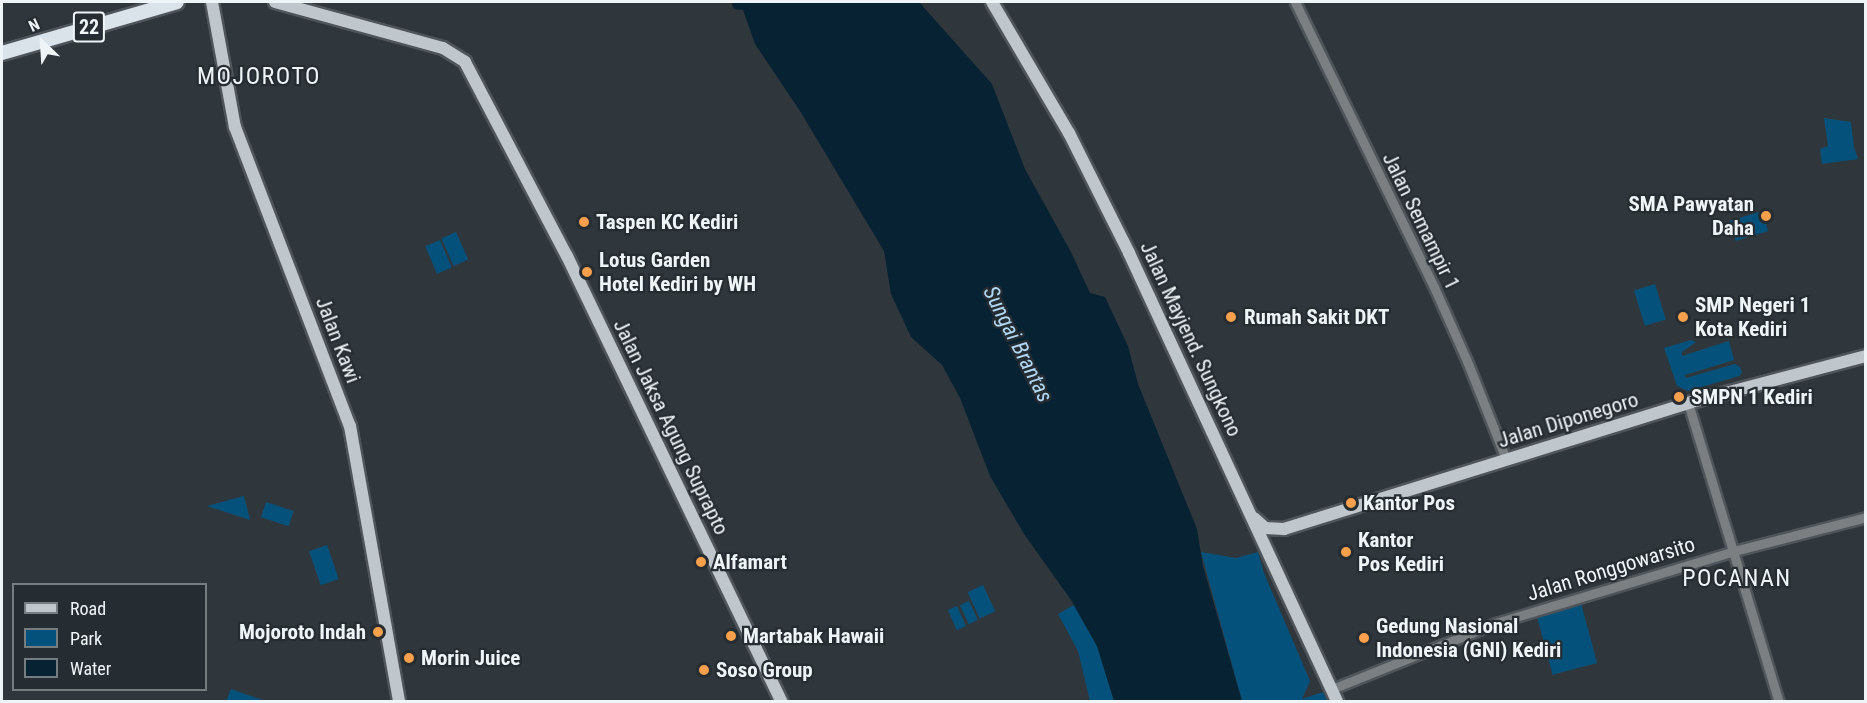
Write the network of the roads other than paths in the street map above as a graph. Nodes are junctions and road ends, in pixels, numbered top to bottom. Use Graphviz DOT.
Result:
graph roads {
  1 [pos="177,2"];
  2 [pos="212,2"];
  3 [pos="275,2"];
  4 [pos="992,2"];
  5 [pos="1295,2"];
  6 [pos="2,52"];
  7 [pos="1866,356"];
  8 [pos="1688,403"];
  9 [pos="1506,459"];
  10 [pos="1250,513"];
  11 [pos="1866,517"];
  12 [pos="1284,529"];
  13 [pos="1734,551"];
  14 [pos="1269,558"];
  15 [pos="1332,689"];
  16 [pos="399,702"];
  17 [pos="782,702"];
  18 [pos="1337,702"];
  19 [pos="1779,702"];
  1 -- 6 [label="highway, 22"];
  2 -- 16 [label="main road, Jalan Kawi"];
  3 -- 17 [label="main road, Jalan Jaksa Agung Suprapto"];
  4 -- 10 [label="main road, Jalan Mayjend. Sungkono"];
  5 -- 9 [label="street, Jalan Semampir 1"];
  7 -- 8 [label="main road, Jalan Diponegoro"];
  8 -- 9 [label="main road, Jalan Diponegoro"];
  8 -- 13 [label="street"];
  9 -- 12 [label="main road, Jalan Diponegoro"];
  10 -- 12 [label="main road"];
  10 -- 14 [label="main road, Jalan Mayjend. Sungkono"];
  11 -- 13 [label="street, Jalan Ronggowarsito"];
  12 -- 14 [label="main road"];
  13 -- 15 [label="street, Jalan Ronggowarsito"];
  13 -- 19 [label="street"];
  14 -- 15 [label="main road, Jalan Mayjend. Sungkono"];
  15 -- 18 [label="main road, Jalan Mayjend. Sungkono"];
}
